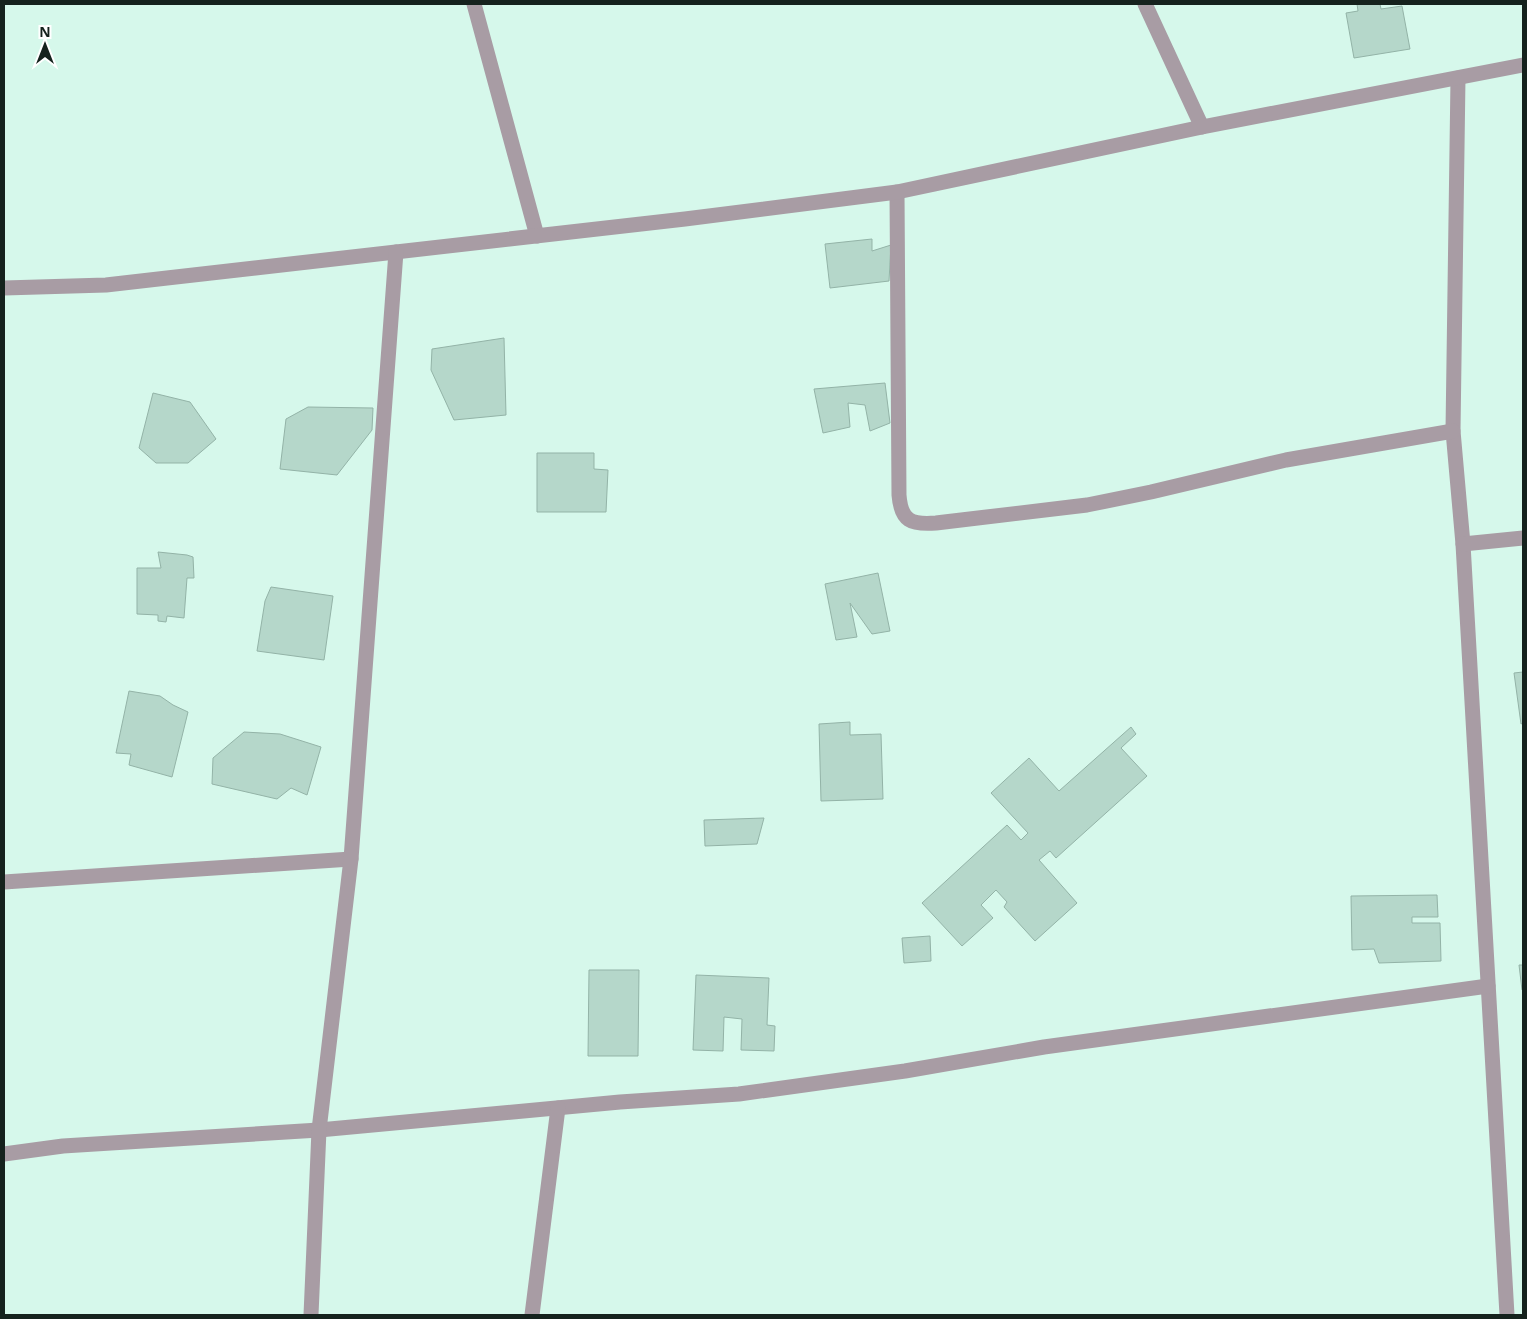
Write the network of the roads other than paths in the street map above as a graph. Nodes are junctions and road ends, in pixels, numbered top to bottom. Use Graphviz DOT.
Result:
graph roads {
  1 [pos="474,4"];
  2 [pos="1145,4"];
  3 [pos="1523,65"];
  4 [pos="1458,78"];
  5 [pos="1202,127"];
  6 [pos="897,192"];
  7 [pos="537,236"];
  8 [pos="396,252"];
  9 [pos="4,288"];
  10 [pos="1453,431"];
  11 [pos="1523,538"];
  12 [pos="1463,544"];
  13 [pos="351,859"];
  14 [pos="4,882"];
  15 [pos="1488,986"];
  16 [pos="558,1108"];
  17 [pos="319,1130"];
  18 [pos="4,1154"];
  19 [pos="310,1315"];
  20 [pos="532,1315"];
  21 [pos="1507,1315"];
  1 -- 7 [label="street"];
  2 -- 5 [label="street"];
  3 -- 4 [label="street"];
  4 -- 5 [label="street"];
  4 -- 10 [label="street"];
  5 -- 6 [label="street"];
  6 -- 7 [label="street"];
  6 -- 10 [label="street"];
  7 -- 8 [label="street"];
  8 -- 9 [label="street"];
  8 -- 13 [label="street"];
  10 -- 12 [label="street"];
  11 -- 12 [label="street"];
  12 -- 15 [label="street"];
  13 -- 14 [label="street"];
  13 -- 17 [label="street"];
  15 -- 16 [label="street"];
  15 -- 21 [label="street"];
  16 -- 17 [label="street"];
  16 -- 20 [label="street"];
  17 -- 18 [label="street"];
  17 -- 19 [label="street"];
}
